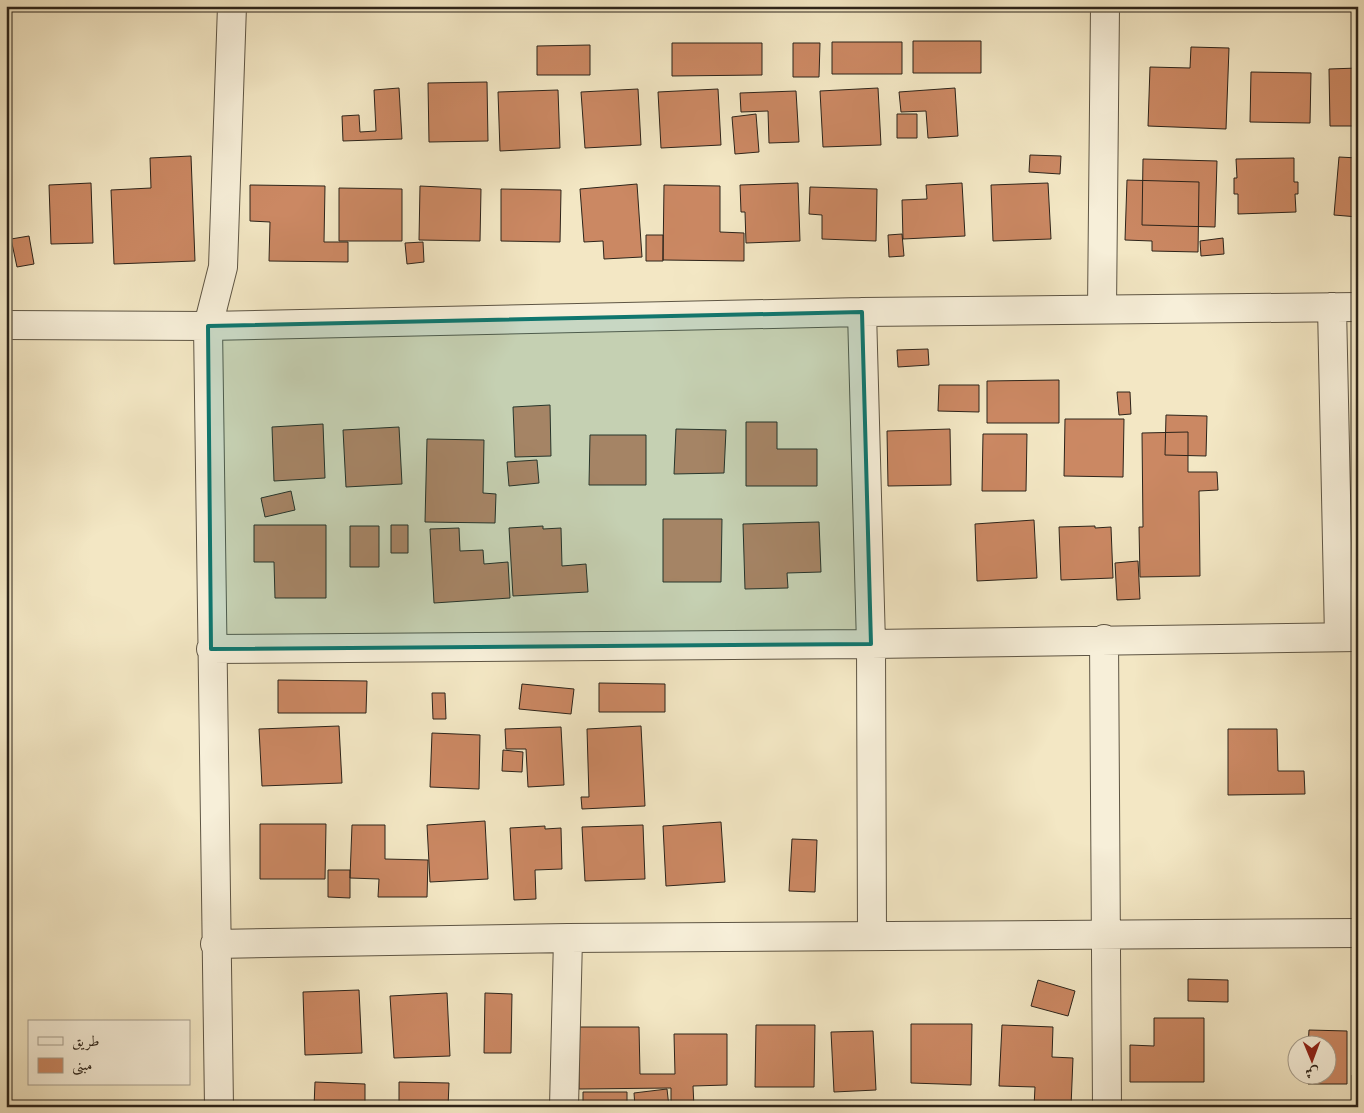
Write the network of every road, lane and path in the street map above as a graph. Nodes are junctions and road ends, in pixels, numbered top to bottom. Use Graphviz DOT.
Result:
graph roads {
  1 [pos="232,6"];
  2 [pos="1105,6"];
  3 [pos="1345,307"];
  4 [pos="1102,309"];
  5 [pos="862,312"];
  6 [pos="6,325"];
  7 [pos="208,326"];
  8 [pos="1349,637"];
  9 [pos="1104,639"];
  10 [pos="871,644"];
  11 [pos="211,649"];
  12 [pos="1358,933"];
  13 [pos="872,936"];
  14 [pos="1106,936"];
  15 [pos="568,938"];
  16 [pos="215,944"];
  17 [pos="219,1107"];
  18 [pos="564,1107"];
  19 [pos="1107,1107"];
  1 -- 7 [label="street"];
  2 -- 4 [label="street"];
  3 -- 4 [label="street"];
  3 -- 8 [label="street"];
  4 -- 5 [label="street"];
  5 -- 7 [label="street"];
  5 -- 10 [label="street"];
  6 -- 7 [label="street"];
  7 -- 11 [label="street"];
  8 -- 9 [label="street"];
  9 -- 10 [label="street"];
  9 -- 14 [label="street"];
  10 -- 11 [label="street"];
  10 -- 13 [label="street"];
  11 -- 16 [label="street"];
  12 -- 14 [label="street"];
  13 -- 14 [label="street"];
  13 -- 15 [label="street"];
  14 -- 19 [label="street"];
  15 -- 16 [label="street"];
  15 -- 18 [label="street"];
  16 -- 17 [label="street"];
}
